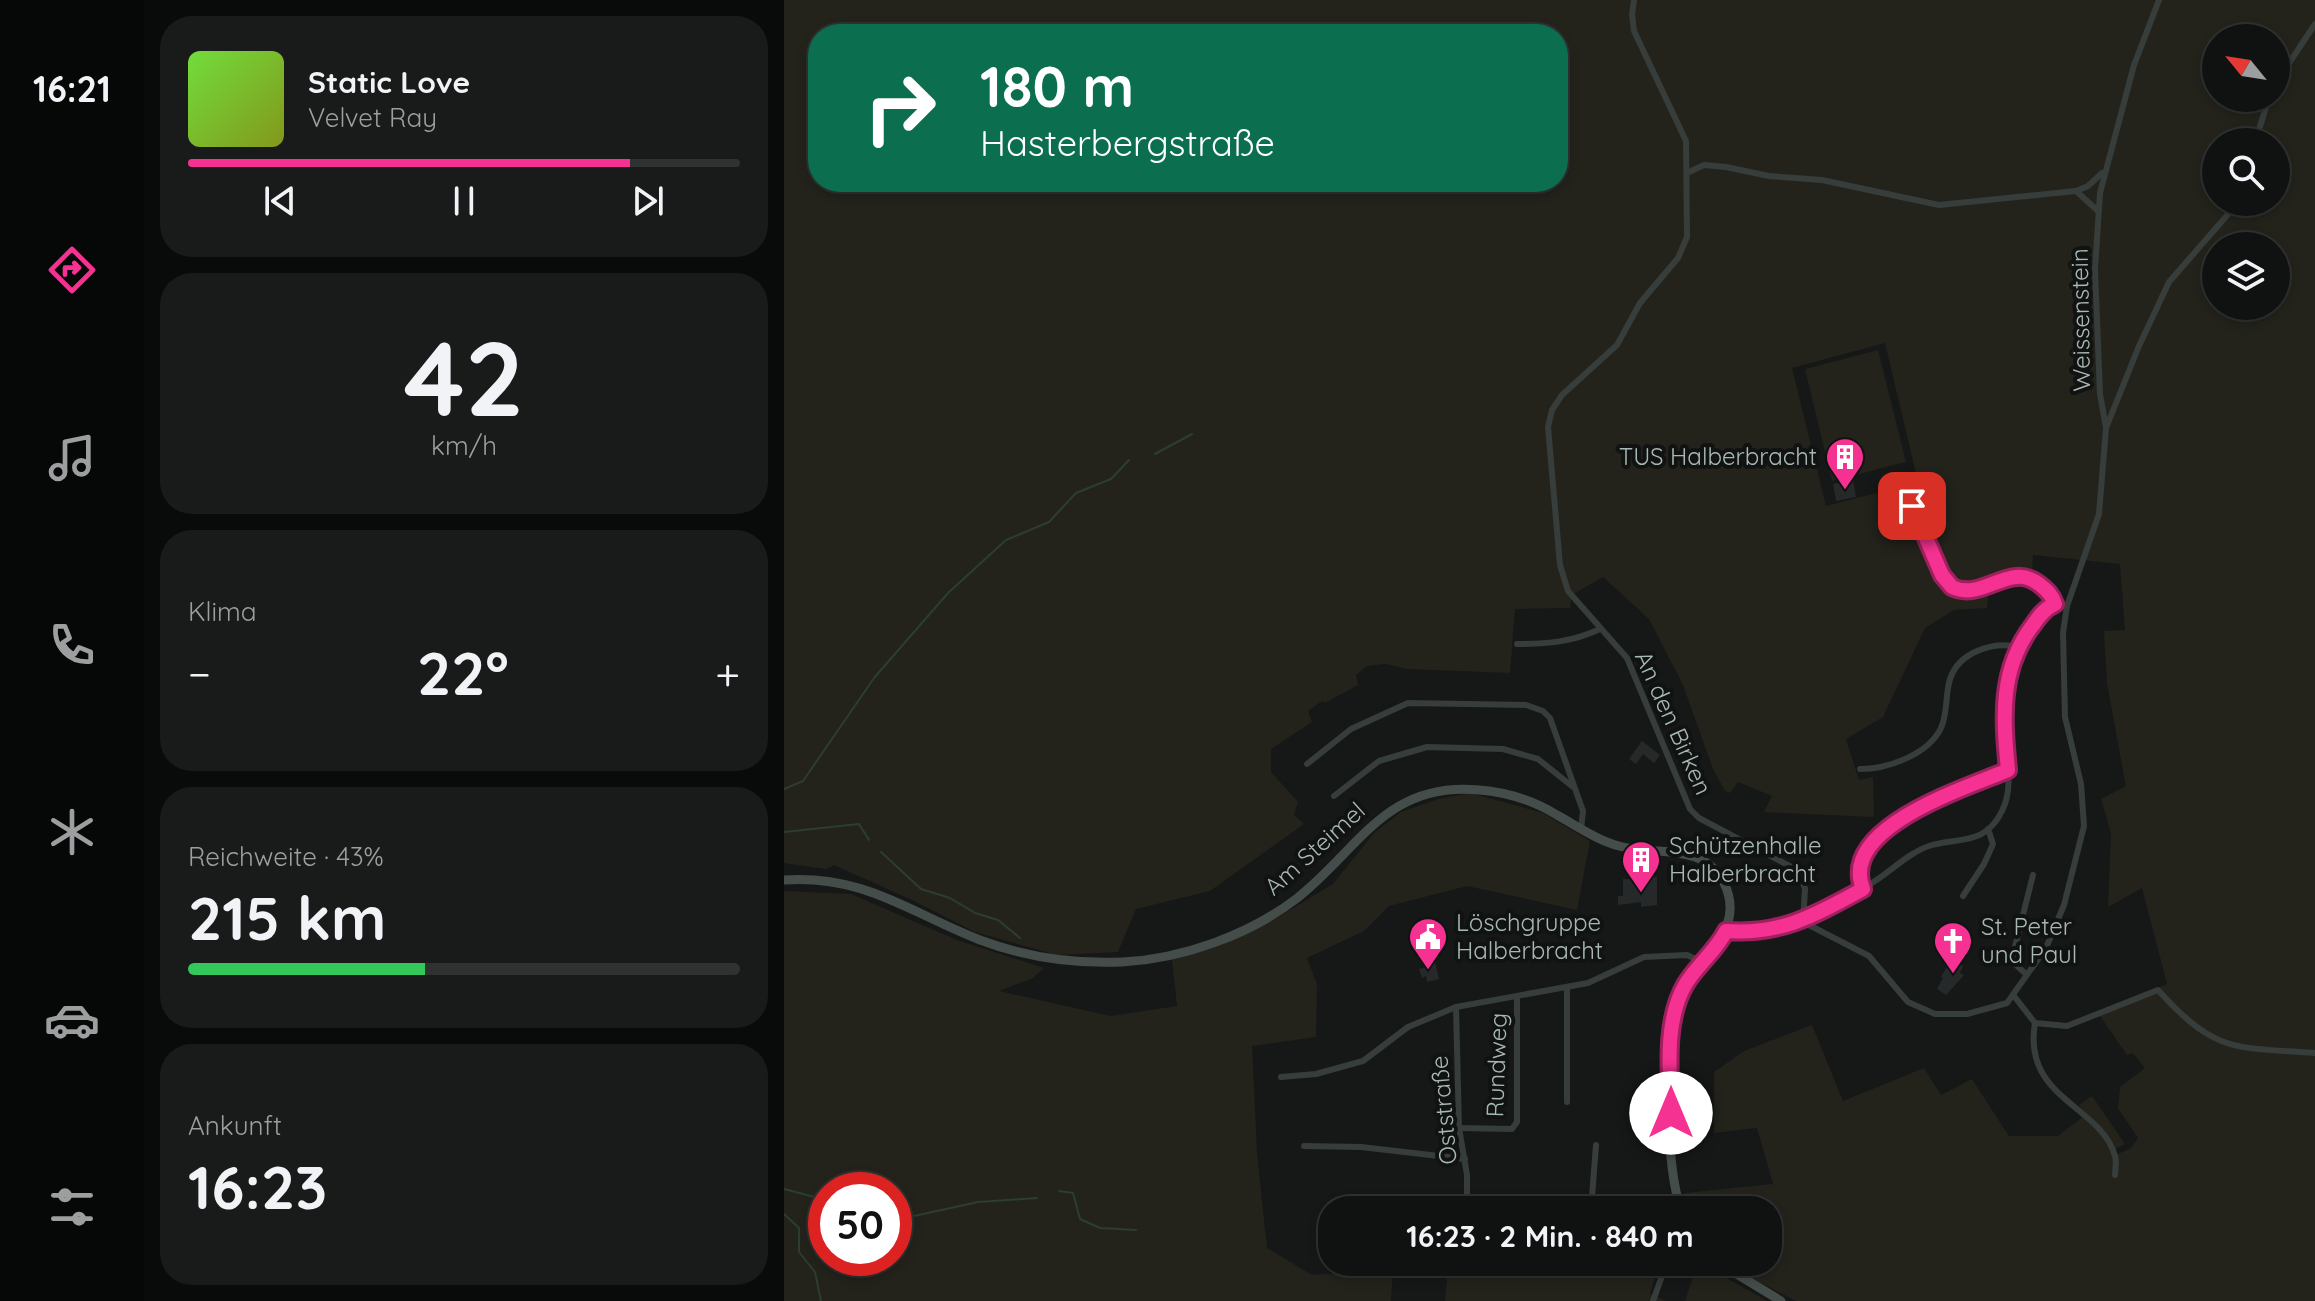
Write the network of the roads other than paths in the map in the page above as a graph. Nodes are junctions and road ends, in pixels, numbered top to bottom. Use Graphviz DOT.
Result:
graph roads {
  1 [pos="1634,0"];
  2 [pos="2159,0"];
  3 [pos="2315,24"];
  4 [pos="2290,62"];
  5 [pos="1689,172"];
  6 [pos="2103,172"];
  7 [pos="2076,191"];
  8 [pos="2098,211"];
  9 [pos="2224,216"];
  10 [pos="2106,428"];
  11 [pos="1892,477"];
  12 [pos="2055,604"];
  13 [pos="2067,606"];
  14 [pos="1600,629"];
  15 [pos="1517,644"];
  16 [pos="2018,647"];
  17 [pos="1307,764"];
  18 [pos="1860,769"];
  19 [pos="2008,770"];
  20 [pos="1573,787"];
  21 [pos="1334,796"];
  22 [pos="1581,829"];
  23 [pos="1988,829"];
  24 [pos="2033,875"];
  25 [pos="784,880"];
  26 [pos="1863,889"];
  27 [pos="1963,896"];
  28 [pos="1803,922"];
  29 [pos="1726,931"];
  30 [pos="1703,962"];
  31 [pos="2026,974"];
  32 [pos="1567,987"];
  33 [pos="2014,996"];
  34 [pos="1517,997"];
  35 [pos="1456,1007"];
  36 [pos="2035,1023"];
  37 [pos="2315,1053"];
  38 [pos="1281,1077"];
  39 [pos="1567,1102"];
  40 [pos="1459,1128"];
  41 [pos="1596,1145"];
  42 [pos="1304,1146"];
  43 [pos="1465,1159"];
  44 [pos="2115,1175"];
  45 [pos="1466,1196"];
  46 [pos="1592,1196"];
  47 [pos="1678,1196"];
  48 [pos="1662,1276"];
  49 [pos="1740,1276"];
  50 [pos="1653,1301"];
  51 [pos="1781,1301"];
  1 -- 5 [label="street"];
  2 -- 6 [label="street, Weissenstein"];
  3 -- 4 [label="street"];
  5 -- 7 [label="street"];
  5 -- 14 [label="street, An den Birken"];
  6 -- 7 [label="street"];
  6 -- 8 [label="street, Weissenstein"];
  7 -- 8 [label="street"];
  8 -- 10 [label="street, Weissenstein"];
  9 -- 10 [label="street"];
  10 -- 13 [label="street"];
  11 -- 12 [label="street"];
  12 -- 13 [label="street"];
  12 -- 16 [label="street"];
  13 -- 31 [label="street"];
  14 -- 15 [label="street"];
  14 -- 28 [label="street, An den Birken"];
  16 -- 18 [label="street"];
  16 -- 19 [label="street"];
  17 -- 20 [label="street"];
  19 -- 23 [label="street"];
  19 -- 26 [label="street"];
  20 -- 21 [label="street"];
  20 -- 22 [label="street"];
  22 -- 25 [label="main road, Am Steimel"];
  22 -- 29 [label="main road, Am Steimel"];
  23 -- 26 [label="street"];
  23 -- 27 [label="street"];
  24 -- 31 [label="street"];
  26 -- 28 [label="street"];
  28 -- 29 [label="street"];
  28 -- 33 [label="street"];
  29 -- 30 [label="main road"];
  30 -- 32 [label="street"];
  30 -- 47 [label="main road"];
  31 -- 33 [label="street"];
  32 -- 34 [label="street"];
  32 -- 39 [label="street"];
  33 -- 36 [label="street"];
  34 -- 35 [label="street"];
  34 -- 40 [label="street, Rundweg"];
  35 -- 38 [label="street"];
  35 -- 40 [label="street, Oststraße"];
  36 -- 37 [label="street"];
  36 -- 44 [label="street"];
  40 -- 43 [label="street, Oststraße"];
  41 -- 46 [label="street"];
  42 -- 43 [label="street"];
  43 -- 45 [label="street, Oststraße"];
  48 -- 50 [label="street"];
  49 -- 51 [label="main road"];
}
